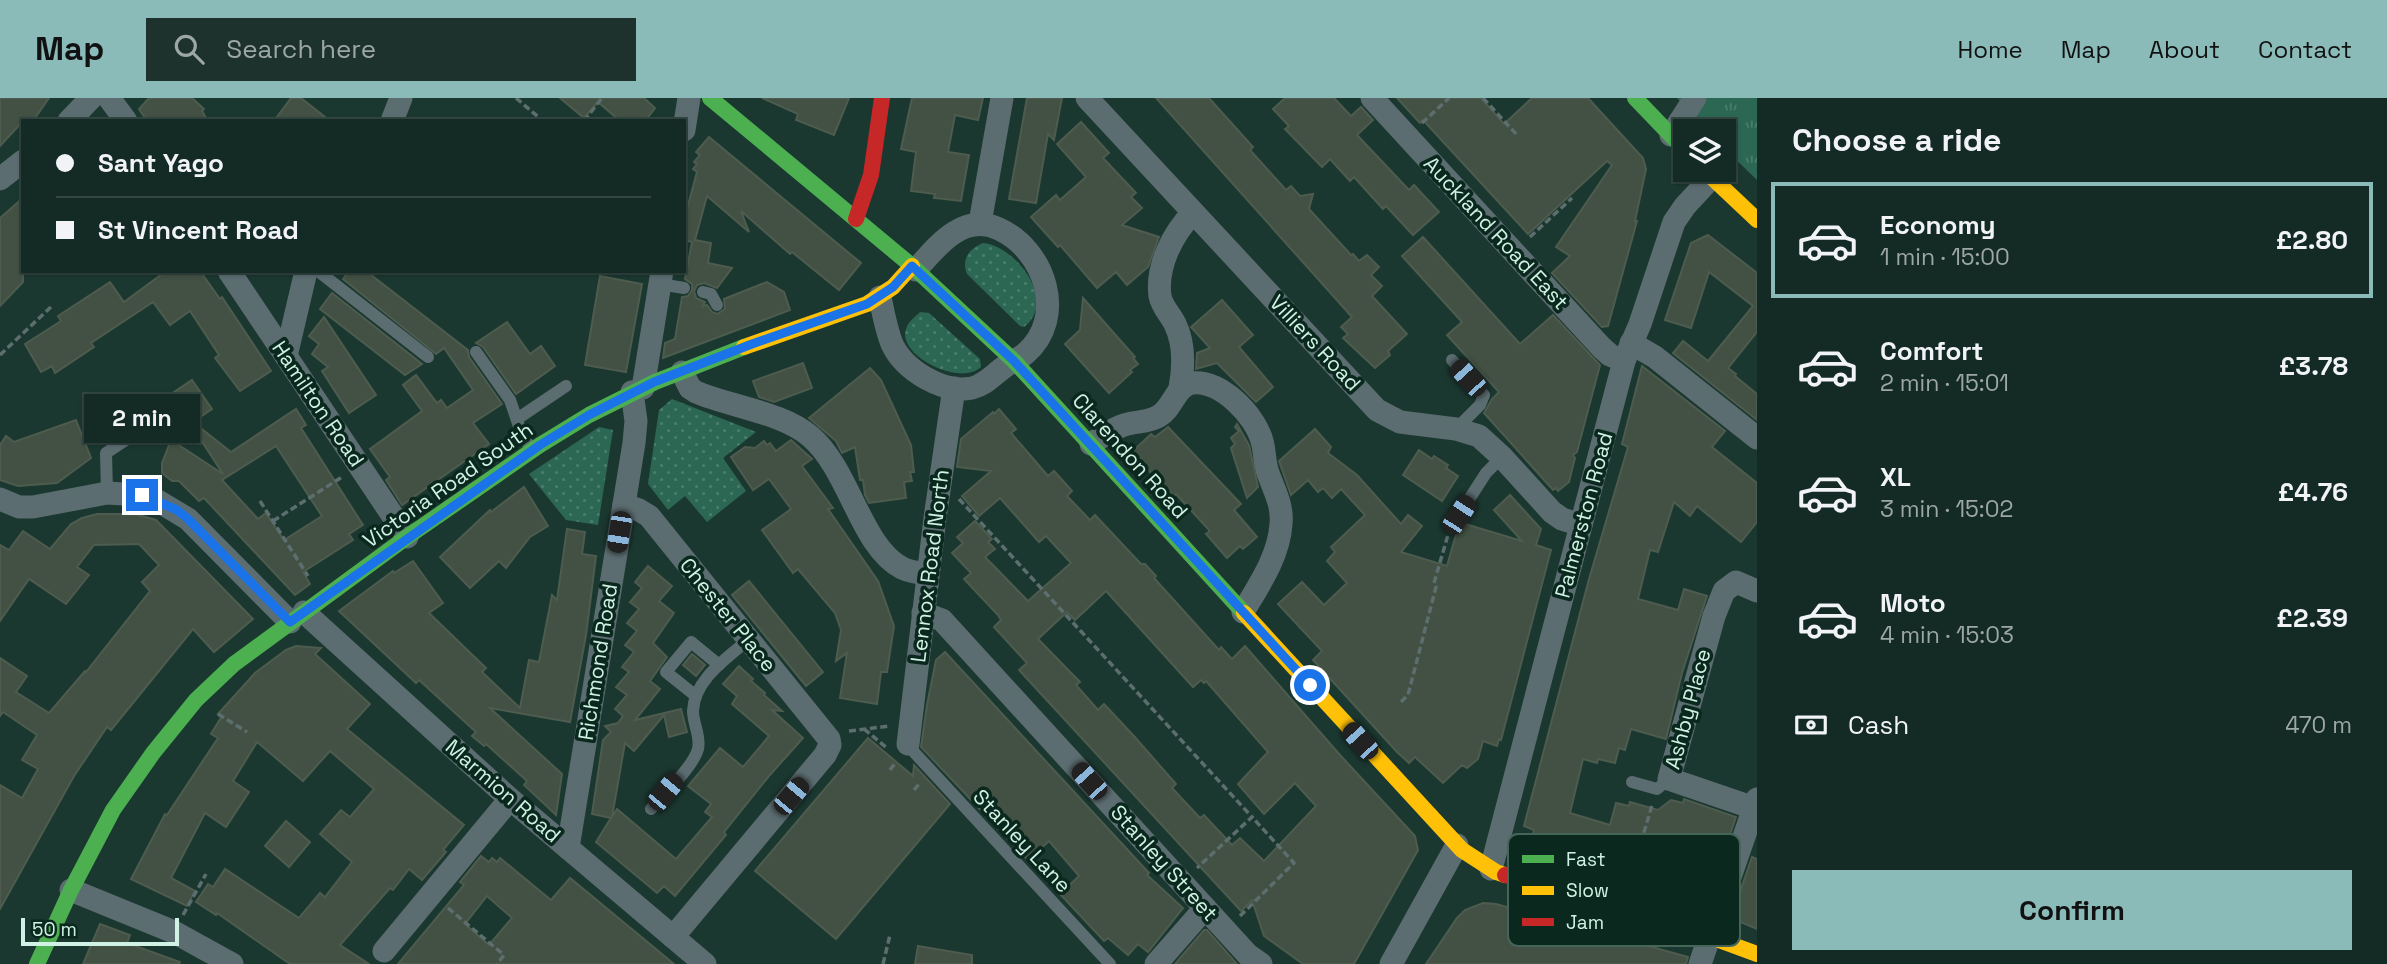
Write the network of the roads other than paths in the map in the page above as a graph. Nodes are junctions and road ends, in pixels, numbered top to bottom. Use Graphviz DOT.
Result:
graph roads {
  1 [pos="91,98"];
  2 [pos="109,98"];
  3 [pos="401,98"];
  4 [pos="689,98"];
  5 [pos="710,98"];
  6 [pos="882,98"];
  7 [pos="1002,98"];
  8 [pos="1087,98"];
  9 [pos="1372,98"];
  10 [pos="1635,98"];
  11 [pos="1695,98"];
  12 [pos="71,119"];
  13 [pos="125,119"];
  14 [pos="393,119"];
  15 [pos="686,119"];
  16 [pos="1687,119"];
  17 [pos="1673,138"];
  18 [pos="21,163"];
  19 [pos="0,179"];
  20 [pos="1702,182"];
  21 [pos="1716,182"];
  22 [pos="1193,213"];
  23 [pos="856,219"];
  24 [pos="1757,220"];
  25 [pos="980,223"];
  26 [pos="914,268"];
  27 [pos="230,273"];
  28 [pos="306,273"];
  29 [pos="321,273"];
  30 [pos="661,277"];
  31 [pos="684,288"];
  32 [pos="703,292"];
  33 [pos="880,297"];
  34 [pos="718,305"];
  35 [pos="476,352"];
  36 [pos="1628,352"];
  37 [pos="286,355"];
  38 [pos="428,357"];
  39 [pos="1452,360"];
  40 [pos="1014,361"];
  41 [pos="682,372"];
  42 [pos="566,386"];
  43 [pos="954,388"];
  44 [pos="1180,388"];
  45 [pos="638,390"];
  46 [pos="174,408"];
  47 [pos="517,419"];
  48 [pos="1462,431"];
  49 [pos="1757,438"];
  50 [pos="1091,444"];
  51 [pos="532,450"];
  52 [pos="1502,457"];
  53 [pos="107,494"];
  54 [pos="624,505"];
  55 [pos="3,506"];
  56 [pos="1459,515"];
  57 [pos="1581,526"];
  58 [pos="407,537"];
  59 [pos="928,574"];
  60 [pos="1757,591"];
  61 [pos="306,611"];
  62 [pos="1243,612"];
  63 [pos="923,613"];
  64 [pos="748,640"];
  65 [pos="719,665"];
  66 [pos="696,696"];
  67 [pos="909,734"];
  68 [pos="1632,782"];
  69 [pos="1663,784"];
  70 [pos="510,799"];
  71 [pos="1755,804"];
  72 [pos="651,809"];
  73 [pos="1457,845"];
  74 [pos="1740,847"];
  75 [pos="568,848"];
  76 [pos="1492,869"];
  77 [pos="1508,875"];
  78 [pos="71,890"];
  79 [pos="1205,908"];
  80 [pos="673,937"];
  81 [pos="1706,946"];
  82 [pos="1736,946"];
  83 [pos="384,951"];
  84 [pos="1757,954"];
  85 [pos="702,963"];
  86 [pos="37,964"];
  87 [pos="232,964"];
  88 [pos="1110,964"];
  89 [pos="1156,964"];
  90 [pos="1261,964"];
  91 [pos="1391,964"];
  92 [pos="1700,964"];
  1 -- 12 [label="street"];
  2 -- 13 [label="street"];
  3 -- 14 [label="street"];
  4 -- 15 [label="street"];
  5 -- 23 [label="main road, Clarendon Road"];
  6 -- 23 [label="main road"];
  7 -- 25 [label="street"];
  8 -- 22 [label="street, Villiers Road"];
  9 -- 36 [label="street, Auckland Road East"];
  10 -- 17 [label="main road"];
  11 -- 16 [label="street"];
  18 -- 19 [label="street"];
  20 -- 36 [label="street, Palmerston Road"];
  21 -- 24 [label="main road"];
  22 -- 44 [label="street"];
  22 -- 48 [label="street, Villiers Road"];
  23 -- 26 [label="main road, Clarendon Road"];
  25 -- 26 [label="street"];
  25 -- 40 [label="street"];
  26 -- 33 [label="main road, Victoria Road South"];
  26 -- 40 [label="main road, Clarendon Road"];
  27 -- 37 [label="street, Hamilton Road"];
  28 -- 37 [label="street"];
  29 -- 38 [label="lane"];
  30 -- 31 [label="lane"];
  30 -- 45 [label="street, Richmond Road"];
  32 -- 34 [label="lane"];
  33 -- 41 [label="main road, Victoria Road South"];
  33 -- 43 [label="street"];
  35 -- 47 [label="lane"];
  36 -- 49 [label="street, Auckland Road East"];
  36 -- 57 [label="street, Palmerston Road"];
  37 -- 58 [label="street, Hamilton Road"];
  39 -- 48 [label="lane"];
  40 -- 43 [label="street"];
  40 -- 50 [label="main road, Clarendon Road"];
  41 -- 45 [label="main road, Victoria Road South"];
  41 -- 59 [label="street"];
  42 -- 47 [label="lane"];
  43 -- 59 [label="street, Lennox Road North"];
  44 -- 50 [label="street"];
  44 -- 62 [label="street"];
  45 -- 51 [label="main road, Victoria Road South"];
  45 -- 54 [label="street, Richmond Road"];
  46 -- 53 [label="lane"];
  47 -- 51 [label="lane"];
  48 -- 52 [label="street, Villiers Road"];
  50 -- 62 [label="main road, Clarendon Road"];
  51 -- 58 [label="main road, Victoria Road South"];
  52 -- 56 [label="lane"];
  52 -- 57 [label="street, Villiers Road"];
  53 -- 55 [label="street, Marmion Road"];
  53 -- 61 [label="street, Marmion Road"];
  54 -- 64 [label="street, Chester Place"];
  54 -- 75 [label="street, Richmond Road"];
  57 -- 76 [label="street, Palmerston Road"];
  58 -- 61 [label="main road, Victoria Road South"];
  59 -- 63 [label="street, Lennox Road North"];
  60 -- 69 [label="street, Ashby Place"];
  61 -- 70 [label="street, Marmion Road"];
  61 -- 78 [label="main road, Victoria Road South"];
  62 -- 73 [label="main road, Clarendon Road"];
  63 -- 67 [label="street, Lennox Road North"];
  63 -- 79 [label="street, Stanley Street"];
  64 -- 65 [label="lane"];
  64 -- 80 [label="street, Chester Place"];
  65 -- 66 [label="lane"];
  65 -- 66 [label="lane"];
  66 -- 72 [label="lane"];
  67 -- 88 [label="lane, Stanley Lane"];
  68 -- 69 [label="lane"];
  69 -- 71 [label="street, Ashby Place"];
  70 -- 75 [label="street, Marmion Road"];
  70 -- 83 [label="street"];
  71 -- 74 [label="street, Ashby Place"];
  73 -- 76 [label="main road, Clarendon Road"];
  73 -- 91 [label="street"];
  75 -- 80 [label="street, Marmion Road"];
  76 -- 77 [label="main road, Clarendon Road"];
  78 -- 86 [label="main road, Victoria Road South"];
  78 -- 87 [label="street"];
  79 -- 89 [label="street"];
  79 -- 90 [label="street, Stanley Street"];
  80 -- 85 [label="street, Marmion Road"];
  81 -- 92 [label="street, Ashby Place"];
  82 -- 84 [label="main road, Clarendon Road"];
}
